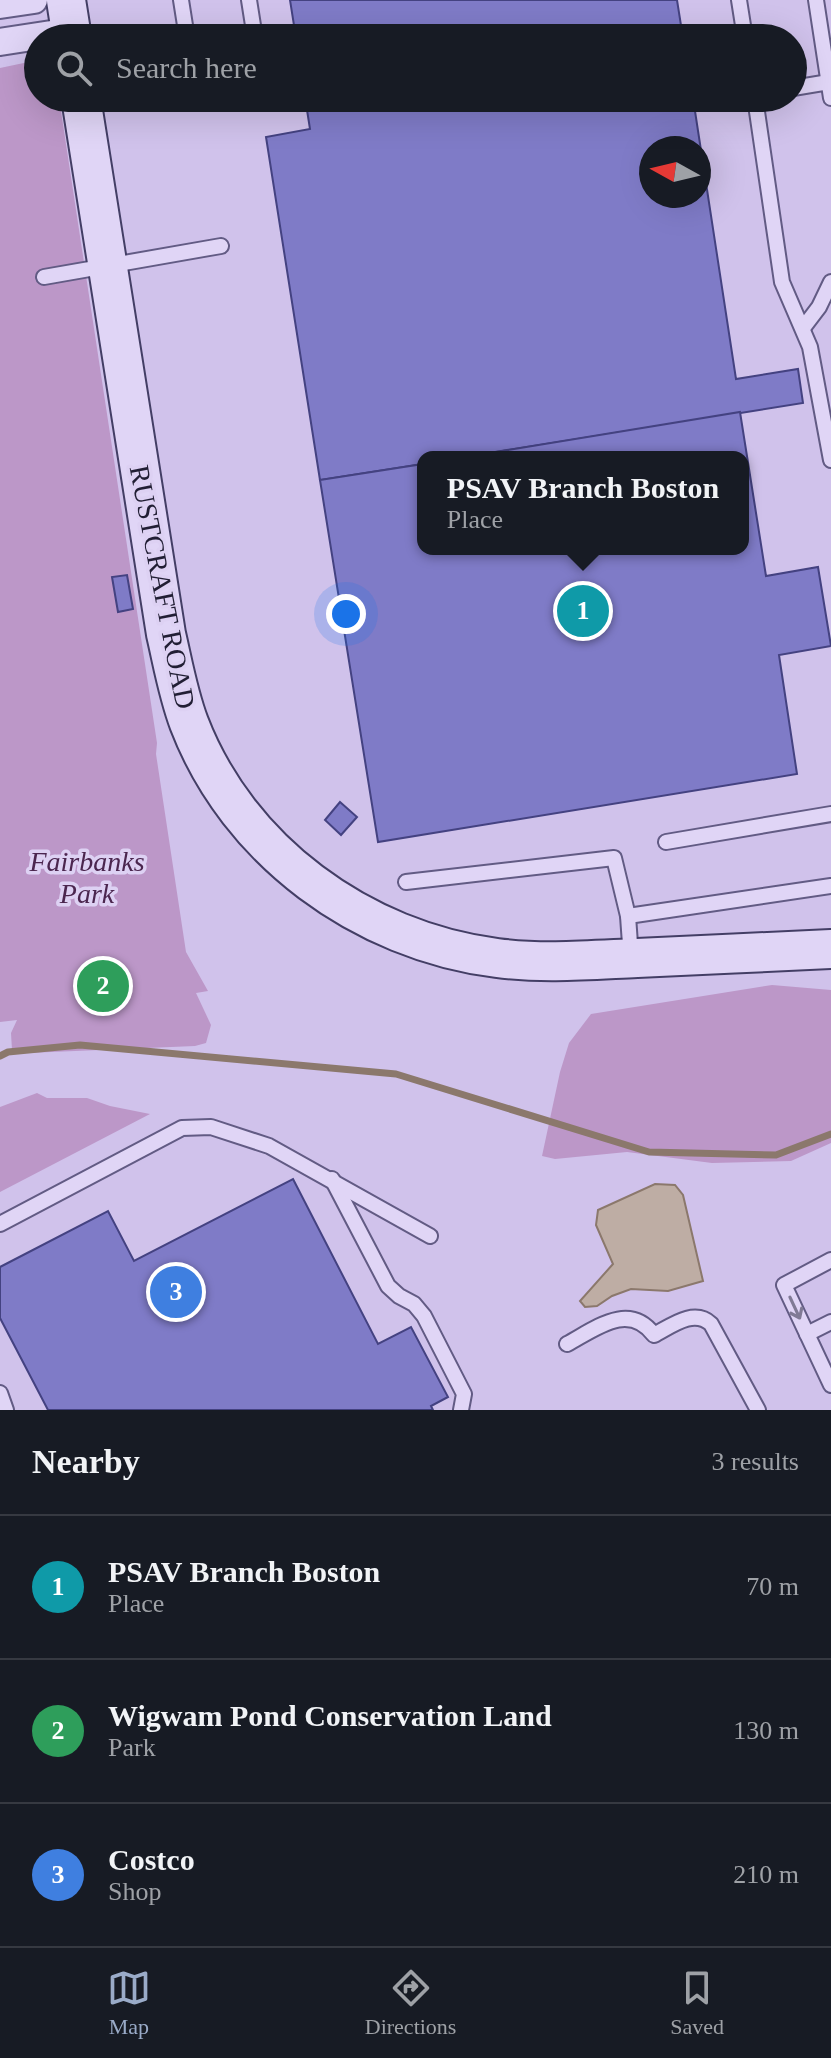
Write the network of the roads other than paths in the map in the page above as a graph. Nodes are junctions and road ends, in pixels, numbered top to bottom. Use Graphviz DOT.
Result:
graph roads {
  1 [pos="34,0"];
  2 [pos="181,0"];
  3 [pos="249,0"];
  4 [pos="739,0"];
  5 [pos="816,0"];
  6 [pos="0,5"];
  7 [pos="185,24"];
  8 [pos="253,24"];
  9 [pos="743,24"];
  10 [pos="24,35"];
  11 [pos="0,42"];
  12 [pos="807,89"];
  13 [pos="830,90"];
  14 [pos="83,112"];
  15 [pos="757,112"];
  16 [pos="221,246"];
  17 [pos="107,265"];
  18 [pos="44,277"];
  19 [pos="831,282"];
  20 [pos="803,328"];
  21 [pos="831,460"];
  22 [pos="831,814"];
  23 [pos="666,842"];
  24 [pos="406,882"];
  25 [pos="831,886"];
  26 [pos="628,916"];
  27 [pos="831,949"];
  28 [pos="631,958"];
  29 [pos="331,1178"];
  30 [pos="0,1224"];
  31 [pos="430,1236"];
  32 [pos="831,1260"];
  33 [pos="831,1322"];
  34 [pos="807,1334"];
  35 [pos="567,1344"];
  36 [pos="830,1381"];
  37 [pos="0,1393"];
  38 [pos="6,1410"];
  39 [pos="461,1410"];
  40 [pos="758,1410"];
  1 -- 6 [label="street"];
  2 -- 7 [label="lane"];
  3 -- 8 [label="lane"];
  4 -- 9 [label="lane"];
  5 -- 13 [label="lane"];
  10 -- 11 [label="street"];
  12 -- 13 [label="lane"];
  14 -- 17 [label="main road, RUSTCRAFT ROAD"];
  15 -- 20 [label="lane"];
  16 -- 17 [label="lane"];
  17 -- 18 [label="lane"];
  17 -- 28 [label="main road, RUSTCRAFT ROAD"];
  19 -- 20 [label="lane"];
  20 -- 21 [label="lane"];
  22 -- 23 [label="lane"];
  24 -- 26 [label="lane"];
  25 -- 26 [label="lane"];
  26 -- 28 [label="lane"];
  27 -- 28 [label="main road, RUSTCRAFT ROAD"];
  29 -- 30 [label="lane"];
  29 -- 31 [label="lane"];
  29 -- 39 [label="lane"];
  32 -- 34 [label="lane, one-way"];
  33 -- 34 [label="lane"];
  34 -- 36 [label="lane"];
  35 -- 40 [label="lane"];
  37 -- 38 [label="lane"];
}
